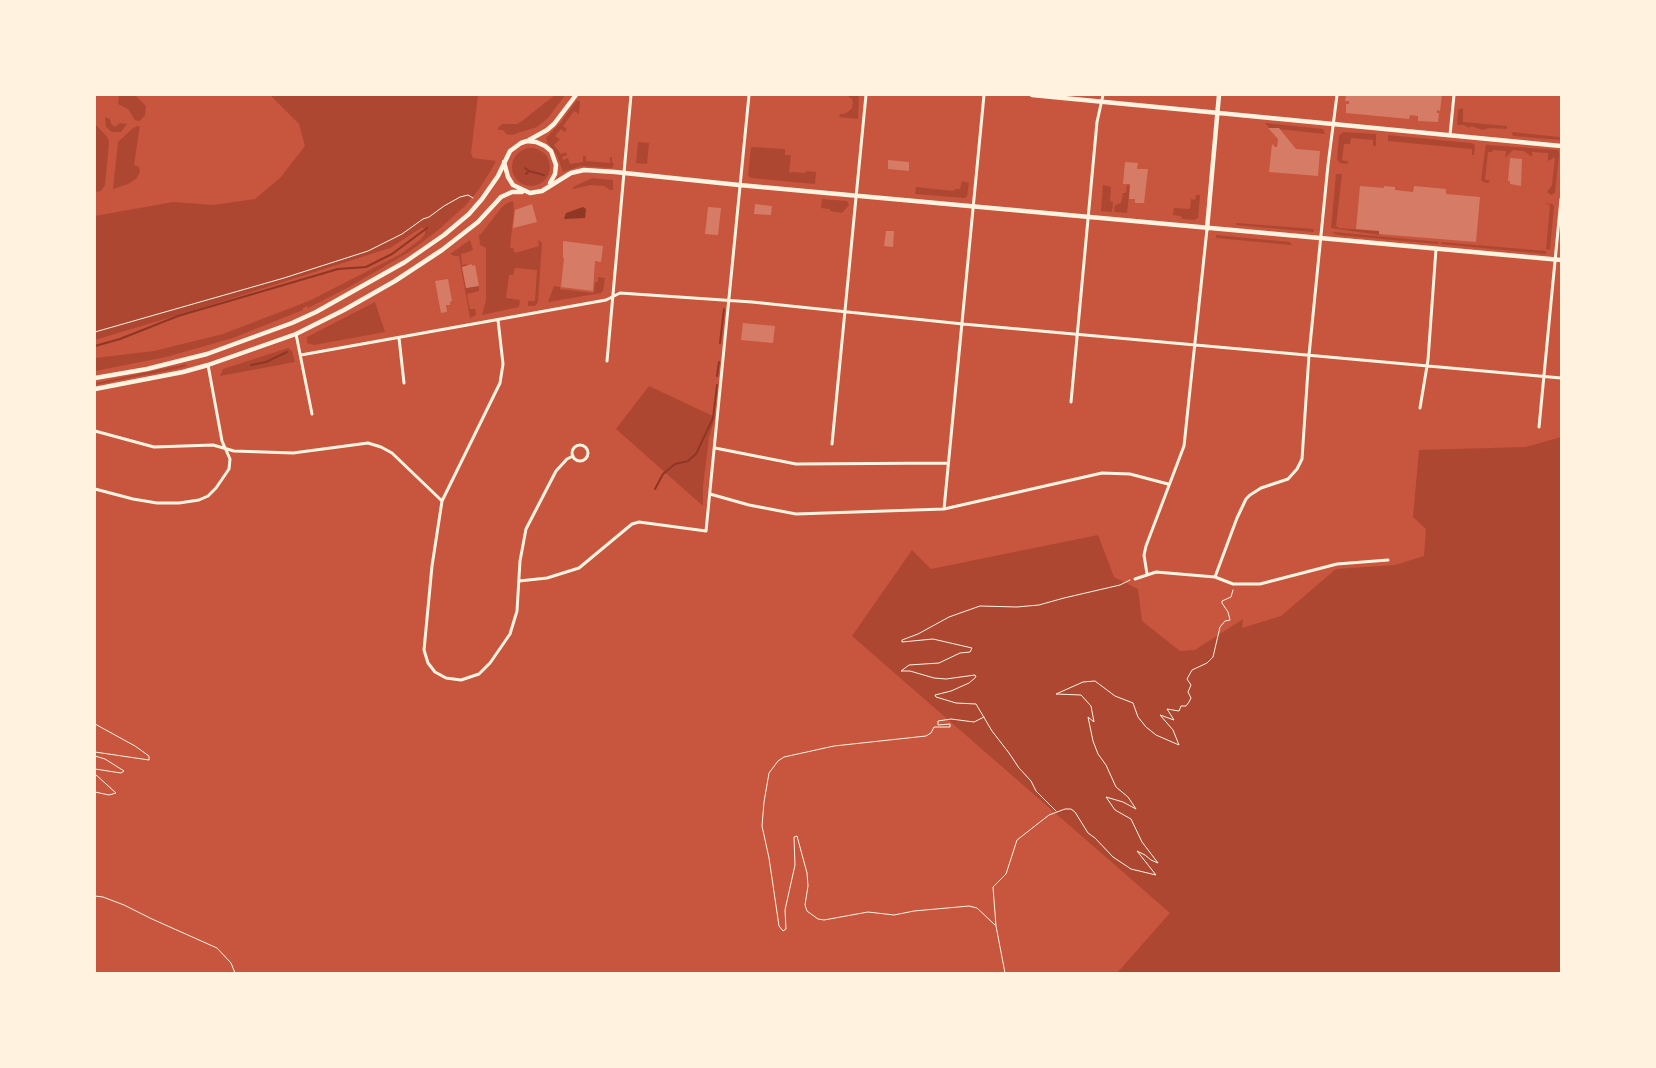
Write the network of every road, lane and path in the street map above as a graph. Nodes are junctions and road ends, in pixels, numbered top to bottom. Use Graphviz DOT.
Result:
graph roads {
  1 [pos="576,95"];
  2 [pos="631,95"];
  3 [pos="749,95"];
  4 [pos="866,95"];
  5 [pos="984,95"];
  6 [pos="1032,95"];
  7 [pos="1102,95"];
  8 [pos="1219,95"];
  9 [pos="1336,95"];
  10 [pos="1454,95"];
  11 [pos="1102,101"];
  12 [pos="1218,112"];
  13 [pos="1333,123"];
  14 [pos="1450,135"];
  15 [pos="527,141"];
  16 [pos="1561,146"];
  17 [pos="504,162"];
  18 [pos="625,172"];
  19 [pos="739,185"];
  20 [pos="548,186"];
  21 [pos="526,192"];
  22 [pos="857,196"];
  23 [pos="473,198"];
  24 [pos="1561,199"];
  25 [pos="974,206"];
  26 [pos="1088,218"];
  27 [pos="1207,229"];
  28 [pos="1321,238"];
  29 [pos="1436,249"];
  30 [pos="1558,260"];
  31 [pos="613,296"];
  32 [pos="730,301"];
  33 [pos="844,313"];
  34 [pos="498,320"];
  35 [pos="292,323"];
  36 [pos="963,324"];
  37 [pos="95,332"];
  38 [pos="296,334"];
  39 [pos="1077,334"];
  40 [pos="400,338"];
  41 [pos="1193,345"];
  42 [pos="207,354"];
  43 [pos="302,355"];
  44 [pos="1309,355"];
  45 [pos="607,361"];
  46 [pos="208,365"];
  47 [pos="1427,366"];
  48 [pos="1545,376"];
  49 [pos="95,378"];
  50 [pos="1561,378"];
  51 [pos="404,382"];
  52 [pos="95,389"];
  53 [pos="1071,402"];
  54 [pos="1420,408"];
  55 [pos="312,414"];
  56 [pos="1539,427"];
  57 [pos="95,431"];
  58 [pos="832,444"];
  59 [pos="226,448"];
  60 [pos="715,448"];
  61 [pos="573,456"];
  62 [pos="948,463"];
  63 [pos="1168,484"];
  64 [pos="95,489"];
  65 [pos="710,494"];
  66 [pos="442,501"];
  67 [pos="944,509"];
  68 [pos="1388,560"];
  69 [pos="1148,574"];
  70 [pos="1216,577"];
  71 [pos="1135,579"];
  72 [pos="520,581"];
  73 [pos="1233,584"];
  74 [pos="984,717"];
  75 [pos="95,724"];
  76 [pos="95,752"];
  77 [pos="95,756"];
  78 [pos="95,769"];
  79 [pos="95,774"];
  80 [pos="95,792"];
  81 [pos="1056,812"];
  82 [pos="95,896"];
  83 [pos="996,926"];
  84 [pos="235,973"];
  85 [pos="1005,973"];
  1 -- 15 [label="main road"];
  2 -- 18 [label="street"];
  3 -- 19 [label="street"];
  4 -- 22 [label="street"];
  5 -- 25 [label="street"];
  6 -- 11 [label="main road"];
  7 -- 11 [label="street"];
  8 -- 12 [label="main road"];
  9 -- 13 [label="street"];
  10 -- 14 [label="street"];
  11 -- 12 [label="main road"];
  11 -- 26 [label="street"];
  12 -- 13 [label="main road"];
  12 -- 27 [label="main road"];
  13 -- 14 [label="main road"];
  13 -- 28 [label="street"];
  14 -- 16 [label="main road"];
  15 -- 17 [label="main road"];
  15 -- 20 [label="main road"];
  17 -- 21 [label="main road"];
  17 -- 35 [label="main road"];
  18 -- 19 [label="main road"];
  18 -- 20 [label="main road"];
  18 -- 31 [label="street"];
  19 -- 22 [label="main road"];
  19 -- 32 [label="street"];
  20 -- 21 [label="main road"];
  21 -- 38 [label="main road"];
  22 -- 25 [label="main road"];
  22 -- 33 [label="street"];
  23 -- 37 [label="path"];
  24 -- 30 [label="street"];
  25 -- 26 [label="main road"];
  25 -- 36 [label="street"];
  26 -- 27 [label="main road"];
  26 -- 39 [label="street"];
  27 -- 28 [label="main road"];
  27 -- 41 [label="street"];
  28 -- 29 [label="main road"];
  28 -- 44 [label="street"];
  29 -- 30 [label="main road"];
  29 -- 47 [label="street"];
  30 -- 48 [label="street"];
  31 -- 32 [label="street"];
  31 -- 34 [label="street"];
  31 -- 45 [label="street"];
  32 -- 33 [label="street"];
  32 -- 60 [label="street"];
  33 -- 36 [label="street"];
  33 -- 58 [label="street"];
  34 -- 40 [label="street"];
  34 -- 66 [label="street"];
  35 -- 38 [label="main road"];
  35 -- 42 [label="main road"];
  36 -- 39 [label="street"];
  36 -- 62 [label="street"];
  38 -- 43 [label="street"];
  38 -- 46 [label="main road"];
  39 -- 41 [label="street"];
  39 -- 53 [label="street"];
  40 -- 43 [label="street"];
  40 -- 51 [label="street"];
  41 -- 44 [label="street"];
  41 -- 63 [label="street"];
  42 -- 46 [label="main road"];
  42 -- 49 [label="main road"];
  43 -- 55 [label="street"];
  44 -- 47 [label="street"];
  44 -- 70 [label="street"];
  46 -- 52 [label="main road"];
  46 -- 59 [label="street"];
  47 -- 48 [label="street"];
  47 -- 54 [label="street"];
  48 -- 50 [label="street"];
  48 -- 56 [label="street"];
  57 -- 59 [label="street"];
  59 -- 64 [label="street"];
  59 -- 66 [label="street"];
  60 -- 62 [label="street"];
  60 -- 65 [label="street"];
  61 -- 61 [label="street"];
  61 -- 72 [label="street"];
  62 -- 67 [label="street"];
  63 -- 67 [label="street"];
  63 -- 69 [label="street"];
  65 -- 67 [label="street"];
  65 -- 72 [label="street"];
  66 -- 72 [label="street"];
  68 -- 73 [label="street"];
  69 -- 70 [label="street"];
  69 -- 71 [label="street"];
  70 -- 73 [label="street"];
  71 -- 74 [label="path"];
  73 -- 81 [label="path"];
  74 -- 81 [label="path"];
  74 -- 83 [label="path"];
  75 -- 76 [label="path"];
  77 -- 78 [label="path"];
  79 -- 80 [label="path"];
  81 -- 83 [label="path"];
  82 -- 84 [label="path"];
  83 -- 85 [label="path"];
}
